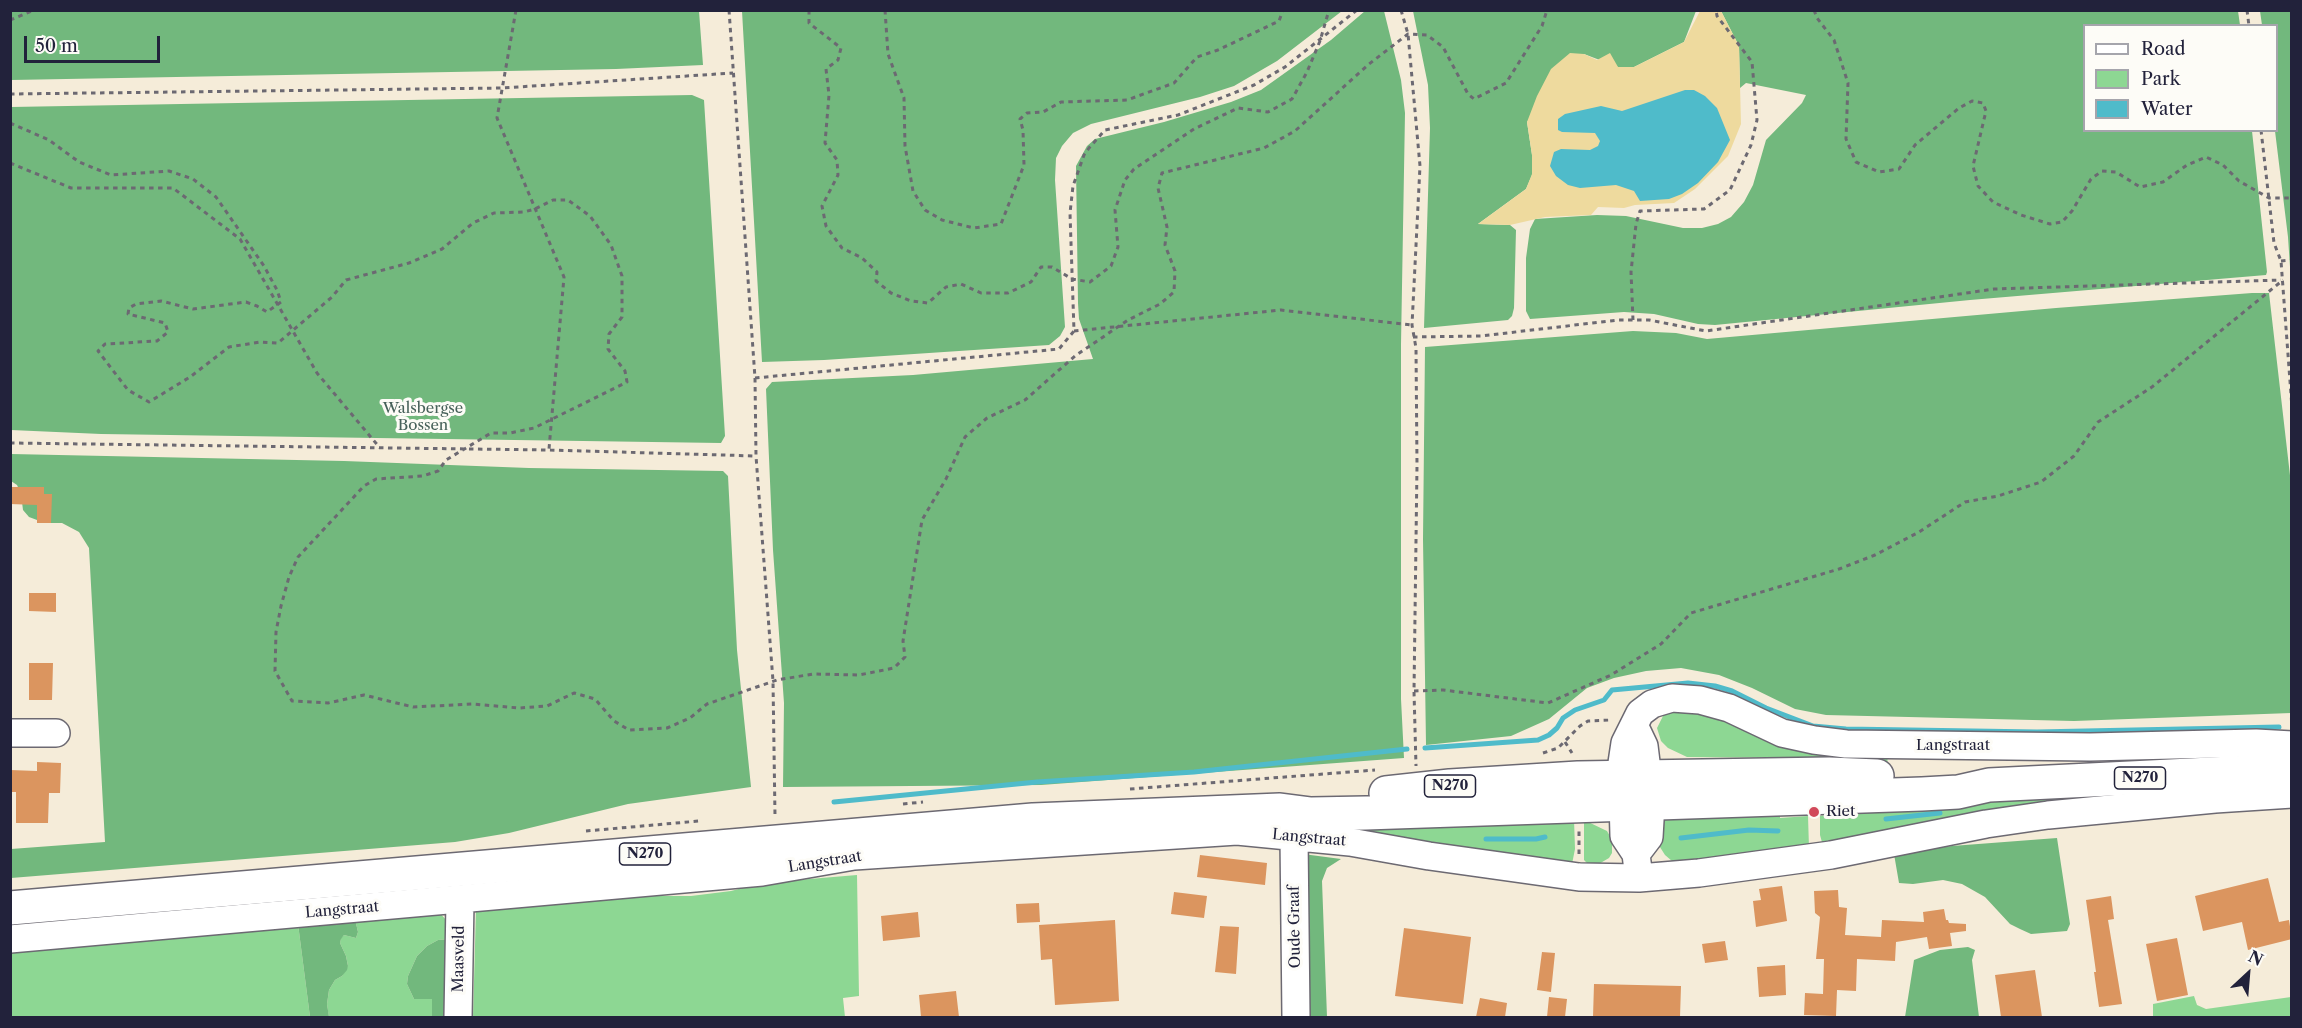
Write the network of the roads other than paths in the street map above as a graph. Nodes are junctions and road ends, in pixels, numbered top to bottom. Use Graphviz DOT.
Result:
graph roads {
  1 [pos="10,733"];
  2 [pos="56,733"];
  3 [pos="2292,745"];
  4 [pos="2292,770"];
  5 [pos="1636,790"];
  6 [pos="2292,794"];
  7 [pos="1287,824"];
  8 [pos="1638,866"];
  9 [pos="460,901"];
  10 [pos="10,908"];
  11 [pos="10,939"];
  12 [pos="458,1017"];
  13 [pos="1296,1017"];
  1 -- 2 [label="street"];
  3 -- 5 [label="street, Langstraat"];
  4 -- 5 [label="main road, Langstraat / N270"];
  5 -- 7 [label="main road, Langstraat / N270"];
  5 -- 8 [label="street"];
  6 -- 8 [label="street, Langstraat"];
  7 -- 8 [label="street, Langstraat"];
  7 -- 9 [label="street, Langstraat"];
  7 -- 10 [label="main road, Langstraat / N270"];
  7 -- 13 [label="street, Oude Graaf"];
  9 -- 11 [label="street, Langstraat"];
  9 -- 12 [label="street, Maasveld"];
}
